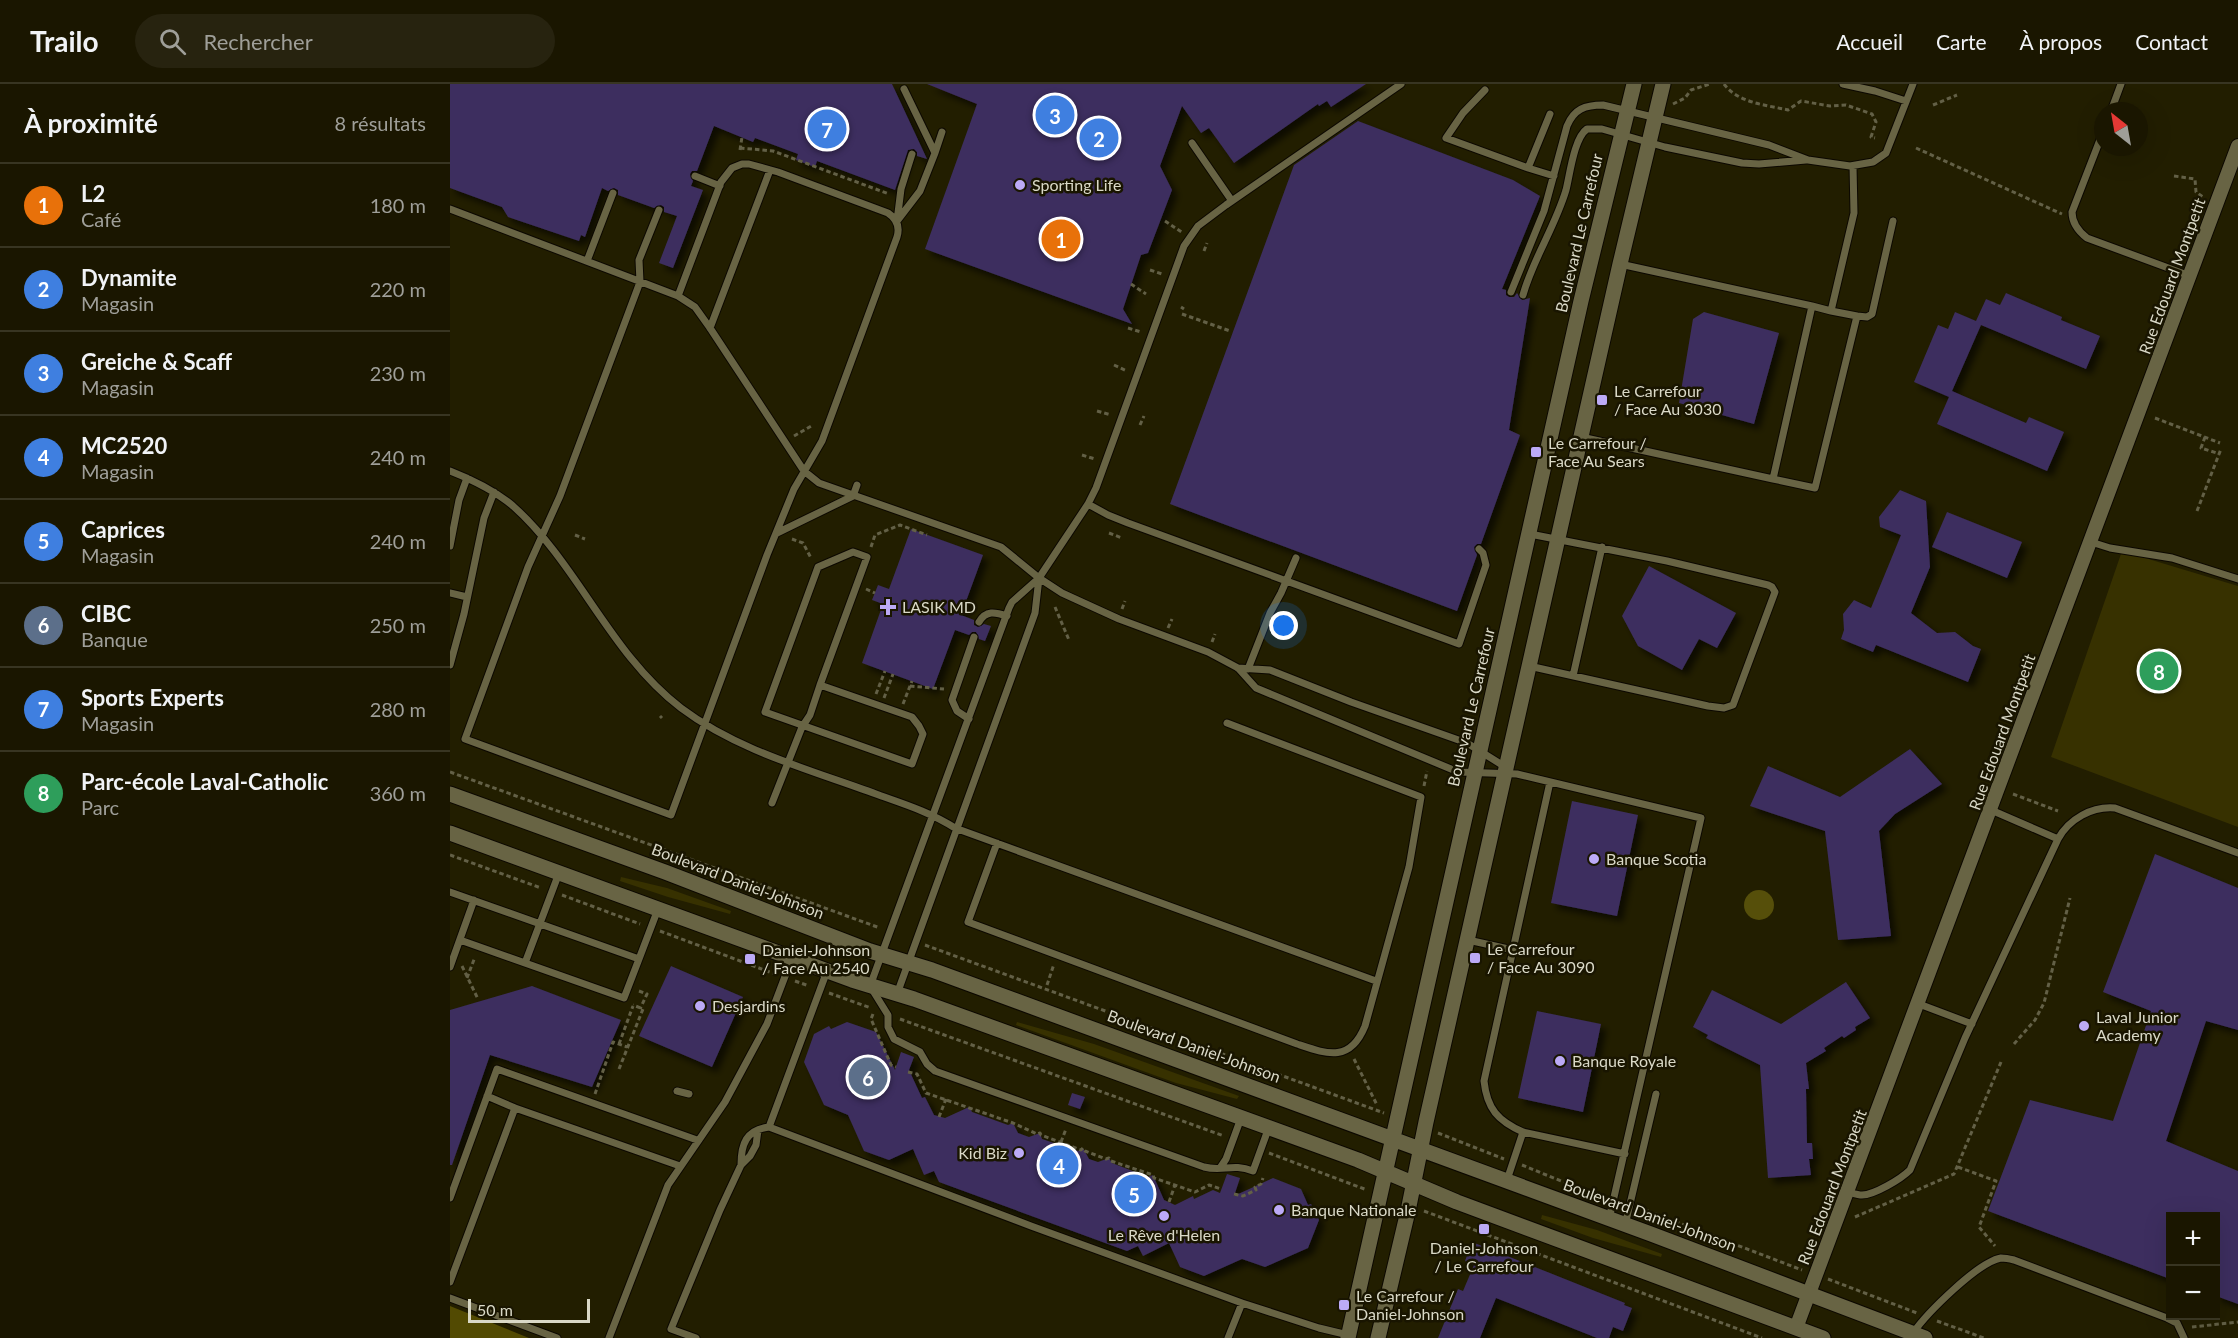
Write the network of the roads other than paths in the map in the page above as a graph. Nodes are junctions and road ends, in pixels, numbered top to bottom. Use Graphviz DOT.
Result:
graph roads {
  1 [pos="1401,84"];
  2 [pos="1634,84"];
  3 [pos="1663,84"];
  4 [pos="1843,84"];
  5 [pos="1913,84"];
  6 [pos="2121,84"];
  7 [pos="904,89"];
  8 [pos="1485,90"];
  9 [pos="1906,101"];
  10 [pos="2114,102"];
  11 [pos="1626,112"];
  12 [pos="1550,114"];
  13 [pos="1654,117"];
  14 [pos="942,132"];
  15 [pos="1621,135"];
  16 [pos="1192,143"];
  17 [pos="1648,143"];
  18 [pos="2238,146"];
  19 [pos="935,153"];
  20 [pos="912,154"];
  21 [pos="2094,155"];
  22 [pos="1808,160"];
  23 [pos="1853,166"];
  24 [pos="1528,168"];
  25 [pos="770,170"];
  26 [pos="695,176"];
  27 [pos="1554,176"];
  28 [pos="720,186"];
  29 [pos="613,193"];
  30 [pos="1232,201"];
  31 [pos="450,209"];
  32 [pos="659,210"];
  33 [pos="1893,221"];
  34 [pos="897,222"];
  35 [pos="588,261"];
  36 [pos="1620,264"];
  37 [pos="2190,276"];
  38 [pos="640,282"];
  39 [pos="1511,292"];
  40 [pos="1522,295"];
  41 [pos="678,296"];
  42 [pos="1812,306"];
  43 [pos="1831,311"];
  44 [pos="1857,316"];
  45 [pos="710,328"];
  46 [pos="1581,437"];
  47 [pos="450,471"];
  48 [pos="804,471"];
  49 [pos="467,478"];
  50 [pos="1773,479"];
  51 [pos="857,485"];
  52 [pos="494,492"];
  53 [pos="853,496"];
  54 [pos="1088,504"];
  55 [pos="777,533"];
  56 [pos="1530,534"];
  57 [pos="541,536"];
  58 [pos="1558,539"];
  59 [pos="2091,542"];
  60 [pos="450,546"];
  61 [pos="1602,548"];
  62 [pos="1479,549"];
  63 [pos="1296,558"];
  64 [pos="1039,578"];
  65 [pos="2238,579"];
  66 [pos="1287,580"];
  67 [pos="450,593"];
  68 [pos="467,597"];
  69 [pos="1006,616"];
  70 [pos="979,622"];
  71 [pos="974,637"];
  72 [pos="450,665"];
  73 [pos="1529,666"];
  74 [pos="1238,668"];
  75 [pos="1248,669"];
  76 [pos="1573,676"];
  77 [pos="820,685"];
  78 [pos="969,718"];
  79 [pos="1227,723"];
  80 [pos="705,724"];
  81 [pos="802,727"];
  82 [pos="1479,751"];
  83 [pos="789,763"];
  84 [pos="1509,771"];
  85 [pos="1474,772"];
  86 [pos="1550,782"];
  87 [pos="450,794"];
  88 [pos="772,803"];
  89 [pos="1991,810"];
  90 [pos="933,814"];
  91 [pos="956,828"];
  92 [pos="450,832"];
  93 [pos="2058,839"];
  94 [pos="997,843"];
  95 [pos="2238,853"];
  96 [pos="559,872"];
  97 [pos="450,892"];
  98 [pos="474,900"];
  99 [pos="658,909"];
  100 [pos="540,923"];
  101 [pos="460,940"];
  102 [pos="1468,940"];
  103 [pos="1513,950"];
  104 [pos="882,955"];
  105 [pos="792,958"];
  106 [pos="639,959"];
  107 [pos="525,963"];
  108 [pos="909,963"];
  109 [pos="450,967"];
  110 [pos="827,971"];
  111 [pos="1376,981"];
  112 [pos="870,986"];
  113 [pos="897,994"];
  114 [pos="1919,1004"];
  115 [pos="1972,1024"];
  116 [pos="677,1090"];
  117 [pos="689,1094"];
  118 [pos="1656,1094"];
  119 [pos="487,1096"];
  120 [pos="515,1108"];
  121 [pos="1242,1118"];
  122 [pos="769,1127"];
  123 [pos="1269,1127"];
  124 [pos="1523,1132"];
  125 [pos="1392,1138"];
  126 [pos="697,1140"];
  127 [pos="1421,1149"];
  128 [pos="1625,1154"];
  129 [pos="680,1166"];
  130 [pos="1220,1168"];
  131 [pos="1385,1171"];
  132 [pos="1507,1181"];
  133 [pos="1413,1184"];
  134 [pos="1848,1192"];
  135 [pos="450,1198"];
  136 [pos="1609,1219"];
  137 [pos="1625,1225"];
  138 [pos="450,1282"];
  139 [pos="1809,1294"];
  140 [pos="450,1298"];
  141 [pos="1242,1302"];
  142 [pos="1796,1328"];
  143 [pos="1918,1336"];
  144 [pos="1348,1337"];
  145 [pos="557,1338"];
  146 [pos="609,1338"];
  147 [pos="696,1338"];
  148 [pos="1228,1338"];
  149 [pos="1378,1338"];
  150 [pos="1823,1338"];
  151 [pos="2184,1338"];
  1 -- 30 [label="lane"];
  2 -- 11 [label="street, Boulevard Le Carrefour"];
  3 -- 13 [label="street"];
  4 -- 9 [label="lane"];
  5 -- 9 [label="lane"];
  6 -- 10 [label="lane"];
  7 -- 19 [label="lane"];
  8 -- 24 [label="lane"];
  9 -- 23 [label="lane"];
  11 -- 13 [label="lane"];
  11 -- 15 [label="street, Boulevard Le Carrefour"];
  11 -- 27 [label="lane"];
  12 -- 24 [label="lane"];
  13 -- 17 [label="street"];
  13 -- 22 [label="lane"];
  14 -- 19 [label="lane"];
  15 -- 17 [label="lane"];
  15 -- 40 [label="lane"];
  15 -- 56 [label="street, Boulevard Le Carrefour"];
  16 -- 30 [label="lane"];
  17 -- 22 [label="lane"];
  17 -- 36 [label="street"];
  18 -- 37 [label="street, Rue Edouard Montpetit"];
  19 -- 34 [label="lane"];
  20 -- 34 [label="lane"];
  21 -- 37 [label="lane"];
  22 -- 23 [label="lane"];
  23 -- 43 [label="lane"];
  24 -- 27 [label="lane"];
  25 -- 28 [label="lane"];
  25 -- 34 [label="lane"];
  25 -- 45 [label="lane"];
  26 -- 28 [label="lane"];
  27 -- 39 [label="lane"];
  28 -- 41 [label="lane"];
  29 -- 35 [label="lane"];
  30 -- 54 [label="lane"];
  31 -- 35 [label="lane"];
  32 -- 38 [label="lane"];
  33 -- 44 [label="lane"];
  34 -- 48 [label="lane"];
  35 -- 38 [label="lane"];
  36 -- 42 [label="lane"];
  36 -- 46 [label="street"];
  37 -- 59 [label="street, Rue Edouard Montpetit"];
  38 -- 41 [label="lane"];
  38 -- 57 [label="lane"];
  41 -- 45 [label="lane"];
  42 -- 43 [label="lane"];
  42 -- 50 [label="lane"];
  43 -- 44 [label="lane"];
  44 -- 50 [label="lane"];
  45 -- 48 [label="lane"];
  46 -- 50 [label="lane"];
  46 -- 58 [label="street"];
  47 -- 49 [label="lane"];
  48 -- 53 [label="lane"];
  48 -- 55 [label="lane"];
  49 -- 52 [label="lane"];
  49 -- 60 [label="lane"];
  51 -- 53 [label="lane"];
  52 -- 57 [label="lane"];
  52 -- 68 [label="lane"];
  53 -- 55 [label="lane"];
  53 -- 64 [label="lane"];
  54 -- 64 [label="lane"];
  54 -- 66 [label="lane"];
  55 -- 80 [label="lane"];
  56 -- 58 [label="lane"];
  56 -- 82 [label="street, Boulevard Le Carrefour"];
  57 -- 80 [label="lane"];
  57 -- 80 [label="lane"];
  58 -- 61 [label="lane"];
  58 -- 73 [label="street"];
  59 -- 65 [label="lane"];
  59 -- 89 [label="street, Rue Edouard Montpetit"];
  61 -- 76 [label="lane"];
  61 -- 76 [label="lane"];
  62 -- 66 [label="lane"];
  63 -- 66 [label="lane"];
  64 -- 69 [label="lane"];
  64 -- 74 [label="lane"];
  64 -- 91 [label="lane"];
  66 -- 75 [label="lane"];
  67 -- 68 [label="lane"];
  68 -- 72 [label="lane"];
  69 -- 70 [label="lane"];
  69 -- 78 [label="lane"];
  71 -- 78 [label="lane"];
  73 -- 76 [label="lane"];
  73 -- 84 [label="street"];
  74 -- 75 [label="lane"];
  74 -- 85 [label="lane"];
  75 -- 82 [label="lane"];
  77 -- 81 [label="lane"];
  77 -- 81 [label="lane"];
  77 -- 81 [label="lane"];
  78 -- 90 [label="lane"];
  79 -- 111 [label="lane"];
  80 -- 83 [label="lane"];
  81 -- 83 [label="lane"];
  82 -- 84 [label="lane"];
  82 -- 85 [label="street, Boulevard Le Carrefour"];
  83 -- 88 [label="lane"];
  83 -- 90 [label="lane"];
  84 -- 85 [label="lane"];
  84 -- 86 [label="lane"];
  84 -- 102 [label="street"];
  85 -- 125 [label="street, Boulevard Le Carrefour"];
  86 -- 103 [label="lane"];
  86 -- 128 [label="lane"];
  87 -- 104 [label="street, Boulevard Daniel-Johnson"];
  89 -- 93 [label="lane"];
  89 -- 114 [label="street, Rue Edouard Montpetit"];
  90 -- 91 [label="lane"];
  90 -- 104 [label="lane"];
  91 -- 94 [label="lane"];
  91 -- 108 [label="lane"];
  92 -- 96 [label="street"];
  93 -- 95 [label="lane"];
  93 -- 115 [label="lane"];
  94 -- 111 [label="lane"];
  94 -- 111 [label="lane"];
  96 -- 99 [label="street"];
  96 -- 100 [label="lane"];
  97 -- 98 [label="lane"];
  98 -- 100 [label="lane"];
  98 -- 101 [label="lane"];
  99 -- 105 [label="street"];
  99 -- 106 [label="lane"];
  100 -- 106 [label="lane"];
  100 -- 107 [label="lane"];
  101 -- 107 [label="lane"];
  101 -- 109 [label="lane"];
  102 -- 103 [label="lane"];
  102 -- 127 [label="street"];
  103 -- 124 [label="lane"];
  104 -- 108 [label="street, Boulevard Daniel-Johnson"];
  104 -- 112 [label="lane"];
  105 -- 110 [label="street"];
  105 -- 126 [label="lane"];
  106 -- 107 [label="lane"];
  108 -- 113 [label="lane"];
  108 -- 125 [label="street, Boulevard Daniel-Johnson"];
  110 -- 112 [label="street"];
  110 -- 122 [label="lane"];
  112 -- 113 [label="street"];
  112 -- 130 [label="lane"];
  113 -- 121 [label="street"];
  114 -- 115 [label="lane"];
  114 -- 134 [label="street, Rue Edouard Montpetit"];
  115 -- 134 [label="lane"];
  116 -- 117 [label="lane"];
  118 -- 137 [label="lane"];
  119 -- 120 [label="lane"];
  119 -- 126 [label="lane"];
  119 -- 135 [label="lane"];
  120 -- 129 [label="lane"];
  120 -- 138 [label="lane"];
  121 -- 123 [label="street"];
  121 -- 130 [label="lane"];
  122 -- 141 [label="lane"];
  122 -- 147 [label="lane"];
  123 -- 130 [label="lane"];
  123 -- 131 [label="street"];
  124 -- 128 [label="lane"];
  124 -- 132 [label="lane"];
  125 -- 127 [label="street, Boulevard Daniel-Johnson"];
  125 -- 131 [label="street, Boulevard Le Carrefour"];
  126 -- 129 [label="lane"];
  127 -- 132 [label="street, Boulevard Daniel-Johnson"];
  127 -- 133 [label="street"];
  128 -- 136 [label="lane"];
  129 -- 146 [label="lane"];
  131 -- 133 [label="street"];
  131 -- 144 [label="street, Boulevard Le Carrefour"];
  132 -- 136 [label="street, Boulevard Daniel-Johnson"];
  133 -- 142 [label="street"];
  133 -- 149 [label="street"];
  134 -- 139 [label="street, Rue Edouard Montpetit"];
  136 -- 137 [label="street, Boulevard Daniel-Johnson"];
  137 -- 139 [label="street, Boulevard Daniel-Johnson"];
  139 -- 142 [label="street, Rue Edouard Montpetit"];
  139 -- 143 [label="street, Boulevard Daniel-Johnson"];
  140 -- 145 [label="lane"];
  141 -- 144 [label="lane"];
  141 -- 148 [label="lane"];
  142 -- 150 [label="street"];
  143 -- 151 [label="lane"];
}
